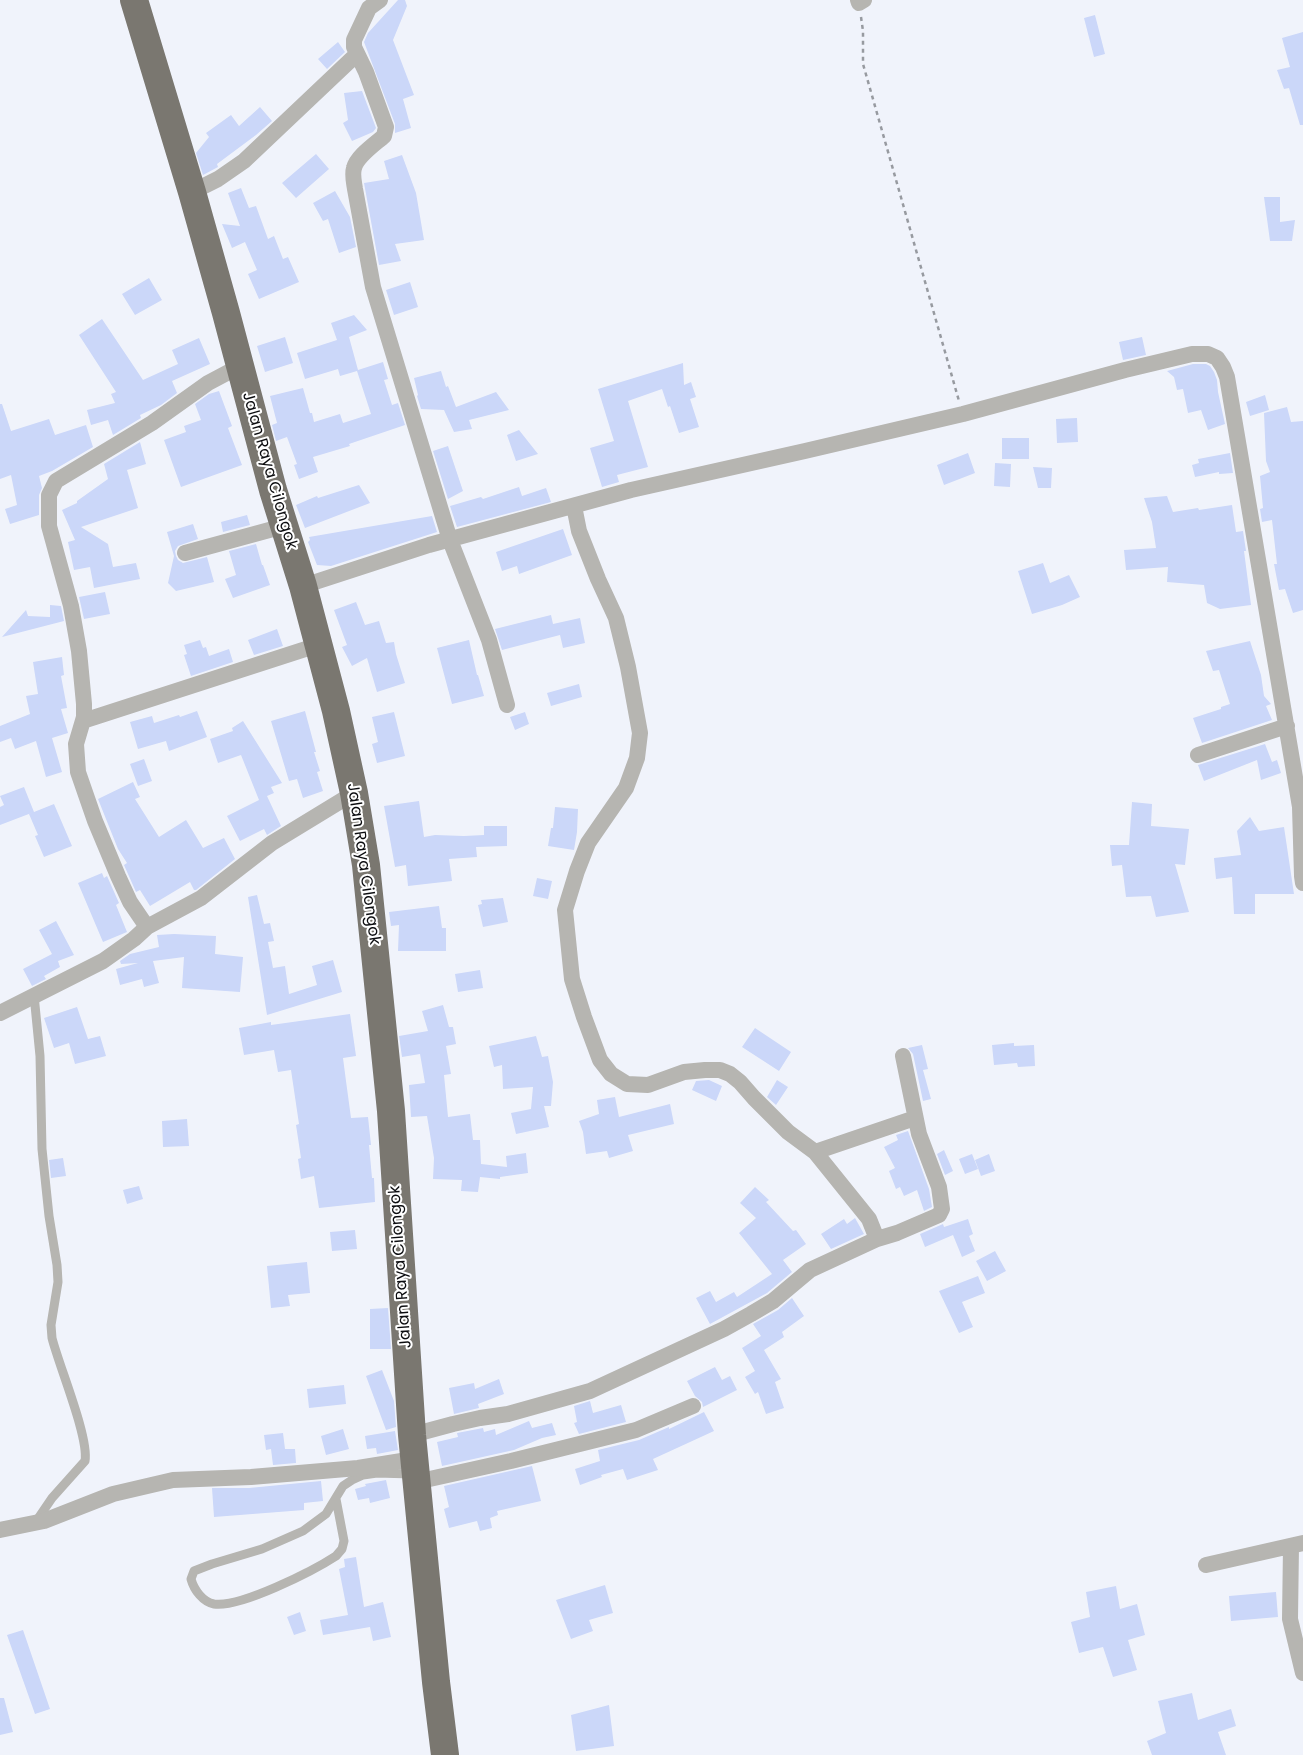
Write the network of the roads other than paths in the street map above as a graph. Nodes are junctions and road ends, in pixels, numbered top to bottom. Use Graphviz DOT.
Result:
graph roads {
  1 [pos="134,0"];
  2 [pos="380,0"];
  3 [pos="356,54"];
  4 [pos="192,192"];
  5 [pos="240,366"];
  6 [pos="574,506"];
  7 [pos="284,526"];
  8 [pos="450,540"];
  9 [pos="185,553"];
  10 [pos="303,586"];
  11 [pos="318,645"];
  12 [pos="508,705"];
  13 [pos="84,721"];
  14 [pos="1287,726"];
  15 [pos="1198,756"];
  16 [pos="354,794"];
  17 [pos="1302,807"];
  18 [pos="1303,883"];
  19 [pos="147,927"];
  20 [pos="34,995"];
  21 [pos="0,1013"];
  22 [pos="903,1056"];
  23 [pos="916,1118"];
  24 [pos="815,1152"];
  25 [pos="877,1239"];
  26 [pos="693,1406"];
  27 [pos="415,1463"];
  28 [pos="336,1498"];
  29 [pos="35,1523"];
  30 [pos="0,1530"];
  31 [pos="1297,1545"];
  32 [pos="1206,1565"];
  33 [pos="1303,1673"];
  34 [pos="445,1755"];
  1 -- 4 [label="highway, Jalan Raya Cilongok"];
  2 -- 3 [label="street"];
  3 -- 4 [label="street"];
  3 -- 8 [label="street"];
  4 -- 5 [label="highway, Jalan Raya Cilongok"];
  5 -- 7 [label="highway, Jalan Raya Cilongok"];
  5 -- 13 [label="street"];
  6 -- 8 [label="street"];
  6 -- 14 [label="street"];
  6 -- 24 [label="street"];
  7 -- 9 [label="street"];
  7 -- 10 [label="highway, Jalan Raya Cilongok"];
  8 -- 10 [label="street"];
  8 -- 12 [label="street"];
  10 -- 11 [label="highway, Jalan Raya Cilongok"];
  11 -- 13 [label="street"];
  11 -- 16 [label="highway, Jalan Raya Cilongok"];
  13 -- 19 [label="street"];
  14 -- 15 [label="street"];
  14 -- 17 [label="street"];
  16 -- 19 [label="street"];
  16 -- 27 [label="highway, Jalan Raya Cilongok"];
  17 -- 18 [label="street"];
  19 -- 20 [label="street"];
  20 -- 21 [label="street"];
  20 -- 29 [label="lane"];
  22 -- 23 [label="street"];
  23 -- 24 [label="street"];
  23 -- 25 [label="street"];
  24 -- 25 [label="street"];
  25 -- 27 [label="street"];
  26 -- 27 [label="street"];
  27 -- 28 [label="lane"];
  27 -- 29 [label="street"];
  27 -- 34 [label="highway, Jalan Raya Cilongok"];
  28 -- 28 [label="lane"];
  29 -- 30 [label="street"];
  31 -- 32 [label="street"];
  31 -- 33 [label="street"];
}
